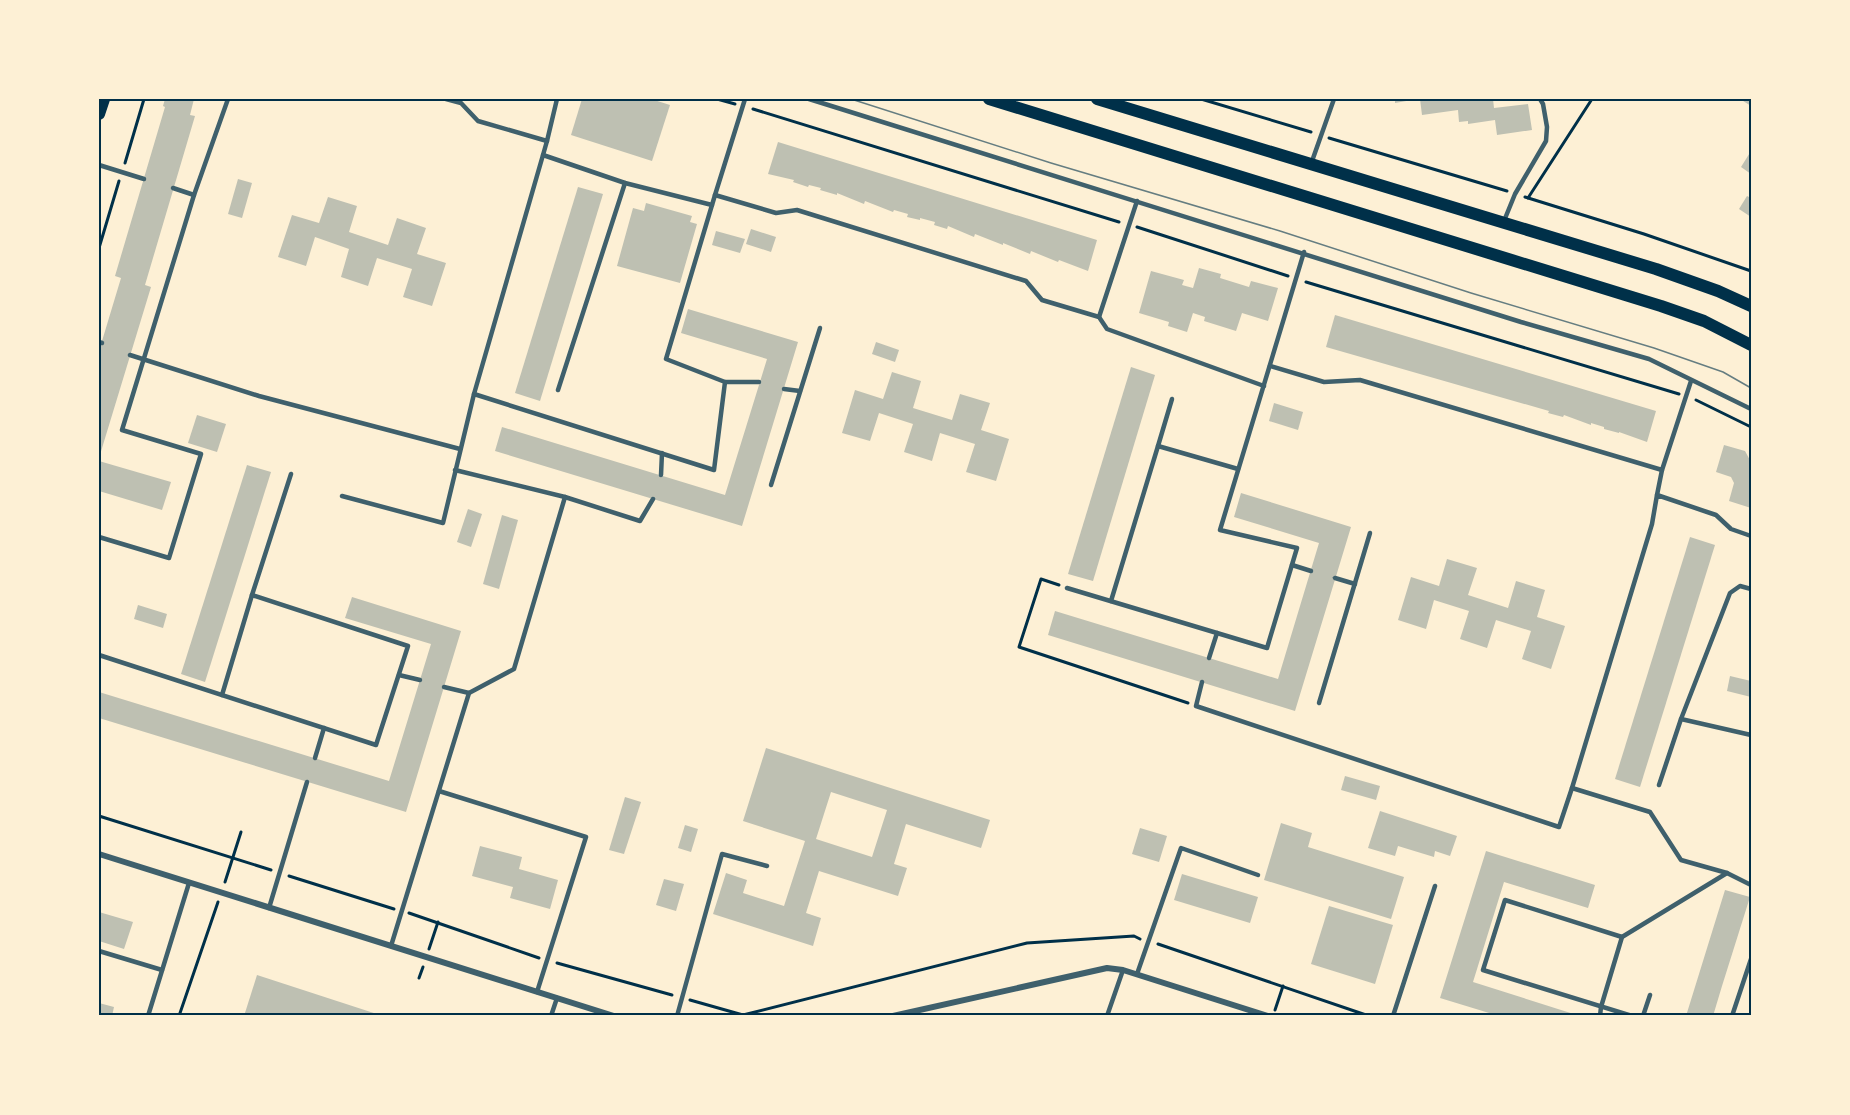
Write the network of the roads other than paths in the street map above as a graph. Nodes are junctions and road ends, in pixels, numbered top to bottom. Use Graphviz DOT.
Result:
graph roads {
  1 [pos="104,99"];
  2 [pos="228,99"];
  3 [pos="446,99"];
  4 [pos="557,99"];
  5 [pos="745,99"];
  6 [pos="809,99"];
  7 [pos="989,99"];
  8 [pos="1097,99"];
  9 [pos="1334,99"];
  10 [pos="1540,99"];
  11 [pos="99,114"];
  12 [pos="547,141"];
  13 [pos="543,155"];
  14 [pos="1311,164"];
  15 [pos="99,165"];
  16 [pos="144,179"];
  17 [pos="625,183"];
  18 [pos="173,188"];
  19 [pos="194,195"];
  20 [pos="716,195"];
  21 [pos="1137,201"];
  22 [pos="712,205"];
  23 [pos="1503,224"];
  24 [pos="1304,252"];
  25 [pos="1751,306"];
  26 [pos="1099,317"];
  27 [pos="819,328"];
  28 [pos="1751,345"];
  29 [pos="130,355"];
  30 [pos="144,359"];
  31 [pos="1270,366"];
  32 [pos="1691,381"];
  33 [pos="725,382"];
  34 [pos="759,382"];
  35 [pos="1264,386"];
  36 [pos="784,389"];
  37 [pos="558,390"];
  38 [pos="800,391"];
  39 [pos="474,393"];
  40 [pos="1172,399"];
  41 [pos="1751,409"];
  42 [pos="1158,446"];
  43 [pos="460,449"];
  44 [pos="662,453"];
  45 [pos="1238,469"];
  46 [pos="455,470"];
  47 [pos="1662,470"];
  48 [pos="291,474"];
  49 [pos="661,475"];
  50 [pos="771,485"];
  51 [pos="1657,495"];
  52 [pos="342,496"];
  53 [pos="566,497"];
  54 [pos="653,499"];
  55 [pos="1370,533"];
  56 [pos="1751,536"];
  57 [pos="99,537"];
  58 [pos="1292,565"];
  59 [pos="1311,571"];
  60 [pos="1335,578"];
  61 [pos="1355,584"];
  62 [pos="1067,588"];
  63 [pos="1751,589"];
  64 [pos="252,595"];
  65 [pos="1111,601"];
  66 [pos="1217,633"];
  67 [pos="99,655"];
  68 [pos="1209,658"];
  69 [pos="399,675"];
  70 [pos="420,680"];
  71 [pos="1202,682"];
  72 [pos="444,687"];
  73 [pos="469,693"];
  74 [pos="222,695"];
  75 [pos="1319,703"];
  76 [pos="1681,719"];
  77 [pos="324,728"];
  78 [pos="1751,735"];
  79 [pos="315,758"];
  80 [pos="308,782"];
  81 [pos="1659,786"];
  82 [pos="1572,788"];
  83 [pos="439,791"];
  84 [pos="99,854"];
  85 [pos="767,866"];
  86 [pos="1726,873"];
  87 [pos="1258,875"];
  88 [pos="189,883"];
  89 [pos="1751,885"];
  90 [pos="1435,886"];
  91 [pos="268,908"];
  92 [pos="1622,937"];
  93 [pos="391,946"];
  94 [pos="99,951"];
  95 [pos="1751,959"];
  96 [pos="162,970"];
  97 [pos="1123,970"];
  98 [pos="1137,974"];
  99 [pos="537,992"];
  100 [pos="1650,995"];
  101 [pos="557,998"];
  102 [pos="1601,1006"];
  103 [pos="148,1016"];
  104 [pos="551,1016"];
  105 [pos="614,1016"];
  106 [pos="677,1016"];
  107 [pos="893,1016"];
  108 [pos="1107,1016"];
  109 [pos="1268,1016"];
  110 [pos="1393,1016"];
  111 [pos="1600,1016"];
  112 [pos="1632,1016"];
  113 [pos="1643,1016"];
  114 [pos="1732,1016"];
  1 -- 11 [label="main road"];
  2 -- 19 [label="lane"];
  3 -- 12 [label="lane"];
  4 -- 12 [label="lane"];
  5 -- 20 [label="lane"];
  6 -- 21 [label="lane"];
  7 -- 28 [label="main road"];
  8 -- 14 [label="main road"];
  9 -- 14 [label="lane"];
  10 -- 23 [label="lane"];
  12 -- 13 [label="lane"];
  13 -- 17 [label="lane"];
  13 -- 39 [label="lane"];
  14 -- 23 [label="main road"];
  15 -- 16 [label="lane"];
  17 -- 22 [label="lane"];
  17 -- 37 [label="lane"];
  18 -- 19 [label="lane"];
  19 -- 30 [label="lane"];
  20 -- 22 [label="lane"];
  20 -- 26 [label="lane"];
  21 -- 24 [label="lane"];
  21 -- 26 [label="lane"];
  22 -- 33 [label="lane"];
  23 -- 25 [label="main road"];
  24 -- 31 [label="lane"];
  24 -- 32 [label="lane"];
  26 -- 35 [label="lane"];
  27 -- 38 [label="lane"];
  29 -- 30 [label="lane"];
  30 -- 43 [label="lane"];
  30 -- 57 [label="lane"];
  31 -- 35 [label="lane"];
  31 -- 47 [label="lane"];
  32 -- 41 [label="lane"];
  32 -- 47 [label="lane"];
  33 -- 34 [label="lane"];
  33 -- 44 [label="lane"];
  35 -- 45 [label="lane"];
  36 -- 38 [label="lane"];
  38 -- 50 [label="lane"];
  39 -- 43 [label="lane"];
  39 -- 44 [label="lane"];
  40 -- 42 [label="lane"];
  42 -- 45 [label="lane"];
  42 -- 65 [label="lane"];
  43 -- 46 [label="lane"];
  44 -- 49 [label="lane"];
  45 -- 58 [label="lane"];
  46 -- 52 [label="lane"];
  46 -- 53 [label="lane"];
  47 -- 51 [label="lane"];
  48 -- 64 [label="lane"];
  51 -- 56 [label="lane"];
  51 -- 82 [label="lane"];
  53 -- 54 [label="lane"];
  53 -- 73 [label="lane"];
  55 -- 61 [label="lane"];
  58 -- 59 [label="lane"];
  58 -- 66 [label="lane"];
  60 -- 61 [label="lane"];
  61 -- 75 [label="lane"];
  62 -- 65 [label="lane"];
  63 -- 76 [label="lane"];
  64 -- 69 [label="lane"];
  64 -- 74 [label="lane"];
  65 -- 66 [label="lane"];
  66 -- 68 [label="lane"];
  67 -- 74 [label="lane"];
  69 -- 70 [label="lane"];
  69 -- 77 [label="lane"];
  71 -- 82 [label="lane"];
  72 -- 73 [label="lane"];
  73 -- 83 [label="lane"];
  74 -- 77 [label="lane"];
  76 -- 78 [label="lane"];
  76 -- 81 [label="lane"];
  77 -- 79 [label="lane"];
  80 -- 91 [label="lane"];
  82 -- 86 [label="lane"];
  83 -- 93 [label="lane"];
  83 -- 99 [label="lane"];
  84 -- 88 [label="street"];
  85 -- 106 [label="lane"];
  86 -- 89 [label="lane"];
  86 -- 92 [label="lane"];
  87 -- 98 [label="lane"];
  88 -- 91 [label="street"];
  88 -- 96 [label="lane"];
  90 -- 110 [label="lane"];
  91 -- 93 [label="street"];
  92 -- 102 [label="lane"];
  92 -- 102 [label="lane"];
  93 -- 99 [label="street"];
  94 -- 96 [label="lane"];
  95 -- 114 [label="lane"];
  96 -- 103 [label="lane"];
  97 -- 98 [label="street"];
  97 -- 107 [label="street"];
  97 -- 108 [label="lane"];
  98 -- 109 [label="street"];
  99 -- 101 [label="street"];
  100 -- 113 [label="lane"];
  101 -- 104 [label="lane"];
  101 -- 105 [label="street"];
  102 -- 111 [label="lane"];
  102 -- 112 [label="lane"];
}
